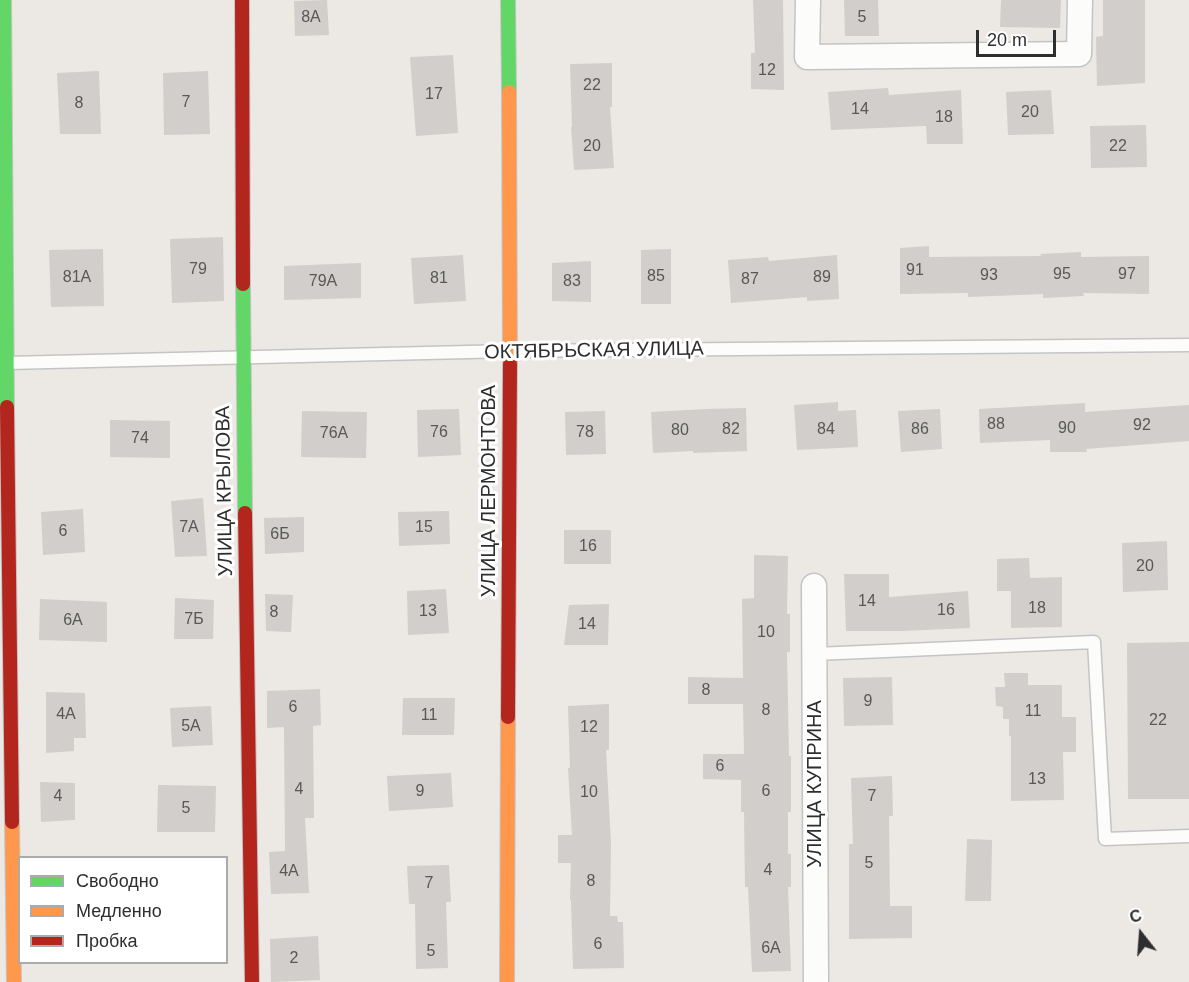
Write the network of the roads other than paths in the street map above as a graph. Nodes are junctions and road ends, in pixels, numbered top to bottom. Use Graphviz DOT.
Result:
graph roads {
  1 [pos="4,0"];
  2 [pos="242,0"];
  3 [pos="508,0"];
  4 [pos="808,0"];
  5 [pos="1080,0"];
  6 [pos="1189,345"];
  7 [pos="510,351"];
  8 [pos="243,357"];
  9 [pos="3,363"];
  10 [pos="814,586"];
  11 [pos="814,654"];
  12 [pos="1189,836"];
  13 [pos="14,982"];
  14 [pos="252,982"];
  15 [pos="507,982"];
  16 [pos="816,982"];
  1 -- 9 [label="street"];
  2 -- 8 [label="street, УЛИЦА КРЫЛОВА"];
  3 -- 7 [label="street, УЛИЦА ЛЕРМОНТОВА"];
  4 -- 5 [label="street"];
  6 -- 7 [label="lane, ОКТЯБРЬСКАЯ УЛИЦА"];
  7 -- 8 [label="lane, ОКТЯБРЬСКАЯ УЛИЦА"];
  7 -- 15 [label="street, УЛИЦА ЛЕРМОНТОВА"];
  8 -- 9 [label="lane, ОКТЯБРЬСКАЯ УЛИЦА"];
  8 -- 14 [label="street, УЛИЦА КРЫЛОВА"];
  9 -- 13 [label="street"];
  10 -- 11 [label="street, УЛИЦА КУПРИНА"];
  11 -- 12 [label="lane"];
  11 -- 16 [label="street, УЛИЦА КУПРИНА"];
}
